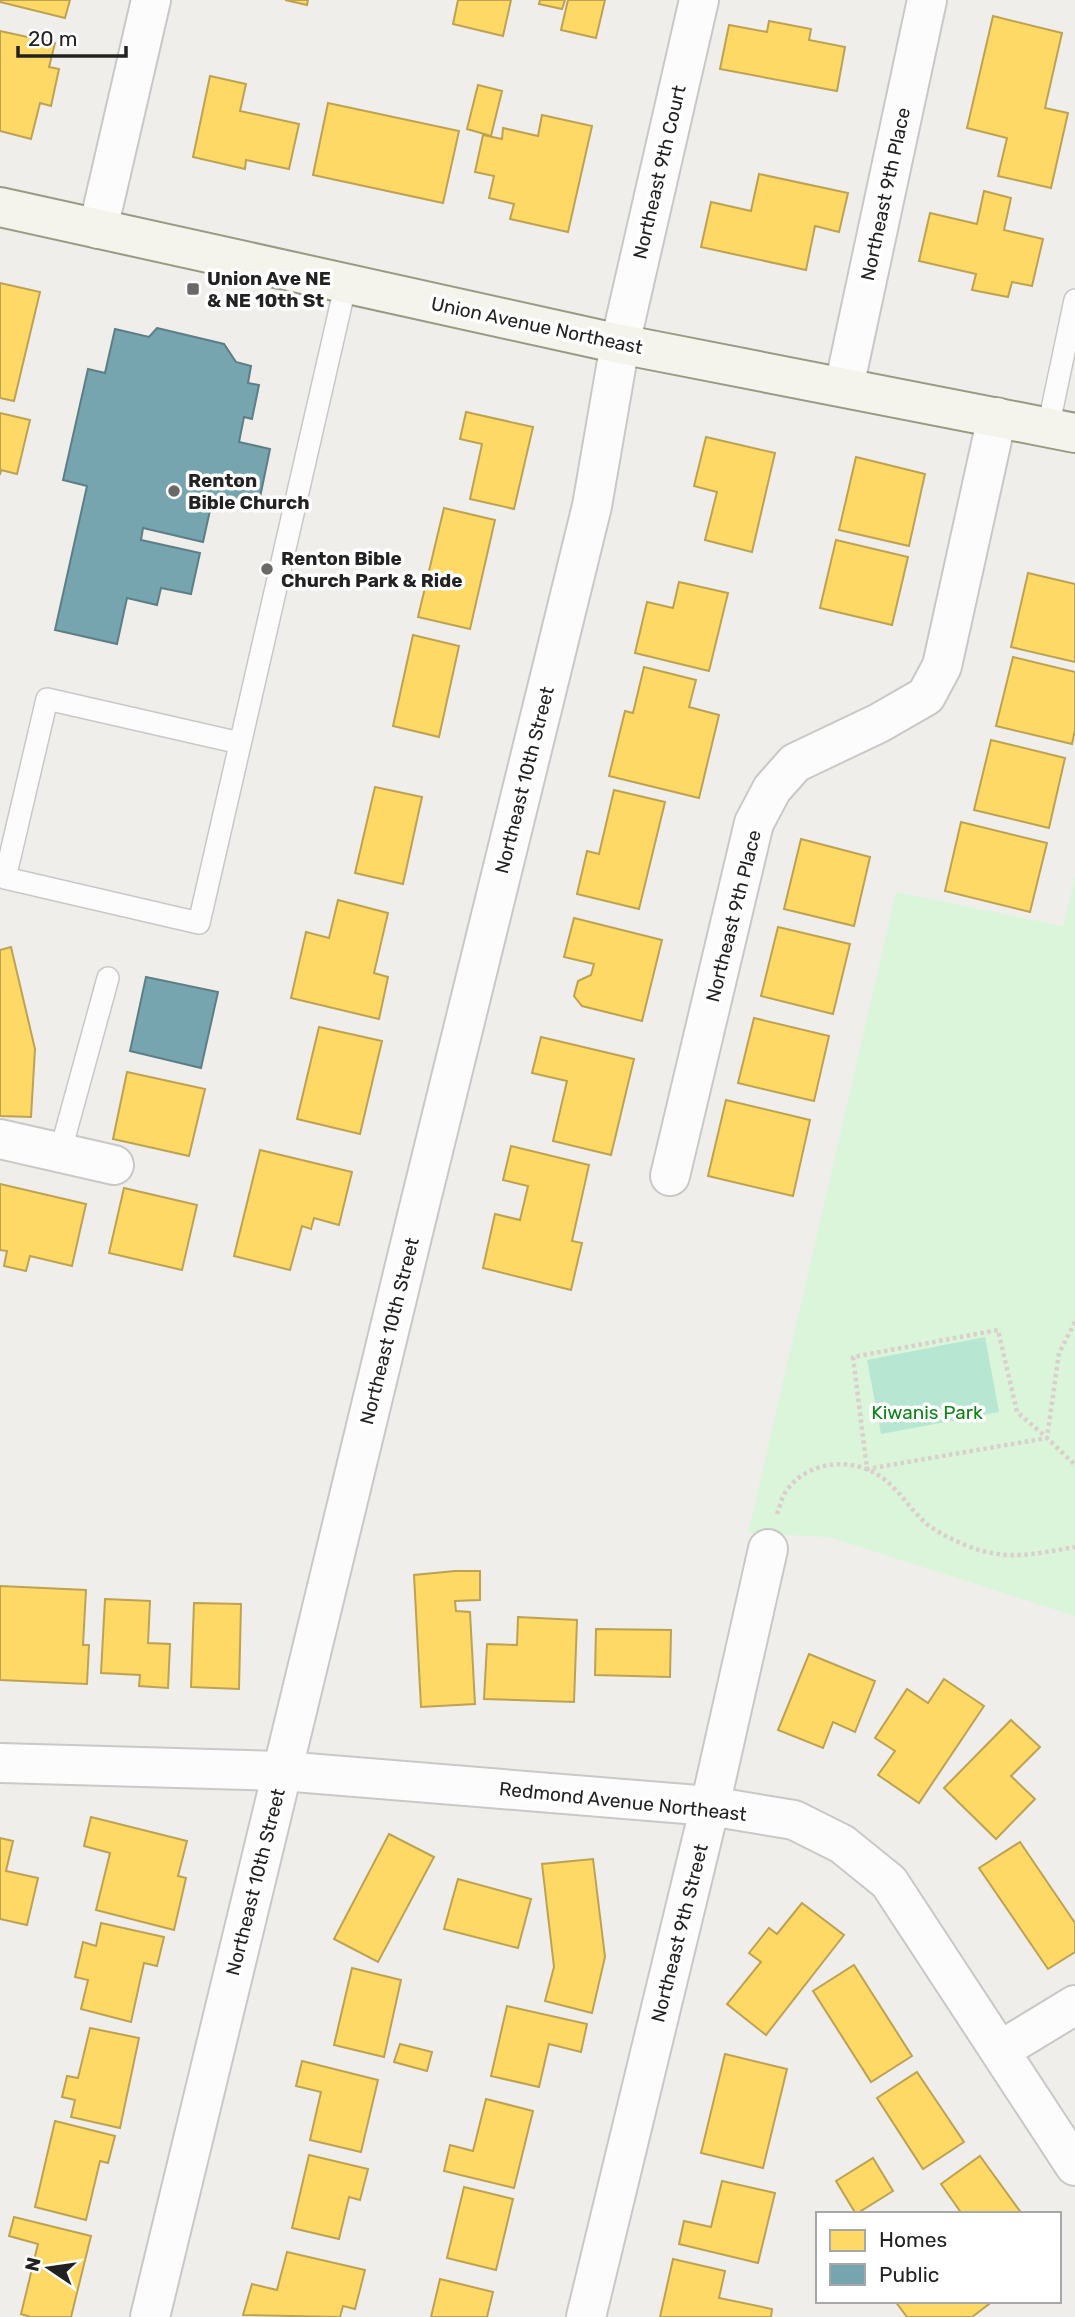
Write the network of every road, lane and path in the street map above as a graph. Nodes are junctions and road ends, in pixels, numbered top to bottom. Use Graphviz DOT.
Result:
graph roads {
  1 [pos="151,0"];
  2 [pos="699,0"];
  3 [pos="927,0"];
  4 [pos="0,207"];
  5 [pos="98,229"];
  6 [pos="346,283"];
  7 [pos="1075,300"];
  8 [pos="620,344"];
  9 [pos="844,387"];
  10 [pos="997,417"];
  11 [pos="1062,430"];
  12 [pos="240,743"];
  13 [pos="108,978"];
  14 [pos="0,1139"];
  15 [pos="61,1153"];
  16 [pos="114,1165"];
  17 [pos="670,1176"];
  18 [pos="1075,1322"];
  19 [pos="1047,1438"];
  20 [pos="1075,1465"];
  21 [pos="867,1469"];
  22 [pos="1075,1547"];
  23 [pos="768,1549"];
  24 [pos="0,1763"];
  25 [pos="282,1771"];
  26 [pos="710,1806"];
  27 [pos="1075,2005"];
  28 [pos="1001,2050"];
  29 [pos="1075,2166"];
  30 [pos="150,2317"];
  31 [pos="586,2317"];
  1 -- 5 [label="street"];
  2 -- 8 [label="street, Northeast 9th Court"];
  3 -- 9 [label="street, Northeast 9th Place"];
  4 -- 5 [label="street, Union Avenue Northeast"];
  5 -- 6 [label="street, Union Avenue Northeast"];
  6 -- 8 [label="street, Union Avenue Northeast"];
  6 -- 12 [label="lane"];
  7 -- 11 [label="lane"];
  8 -- 9 [label="street, Union Avenue Northeast"];
  8 -- 25 [label="street, Northeast 10th Street"];
  9 -- 10 [label="street, Union Avenue Northeast"];
  10 -- 11 [label="street, Union Avenue Northeast"];
  10 -- 17 [label="street, Northeast 9th Place"];
  12 -- 12 [label="lane"];
  13 -- 15 [label="lane"];
  14 -- 15 [label="street"];
  15 -- 16 [label="street"];
  18 -- 19 [label="path"];
  19 -- 20 [label="path"];
  19 -- 21 [label="path"];
  19 -- 21 [label="path"];
  21 -- 22 [label="path"];
  21 -- 23 [label="path"];
  23 -- 26 [label="street, Northeast 9th Street"];
  24 -- 25 [label="street, Redmond Avenue Northeast"];
  25 -- 26 [label="street, Redmond Avenue Northeast"];
  25 -- 30 [label="street, Northeast 10th Street"];
  26 -- 28 [label="street, Redmond Avenue Northeast"];
  26 -- 31 [label="street, Northeast 9th Street"];
  27 -- 28 [label="street"];
  28 -- 29 [label="street, Redmond Avenue Northeast"];
}
